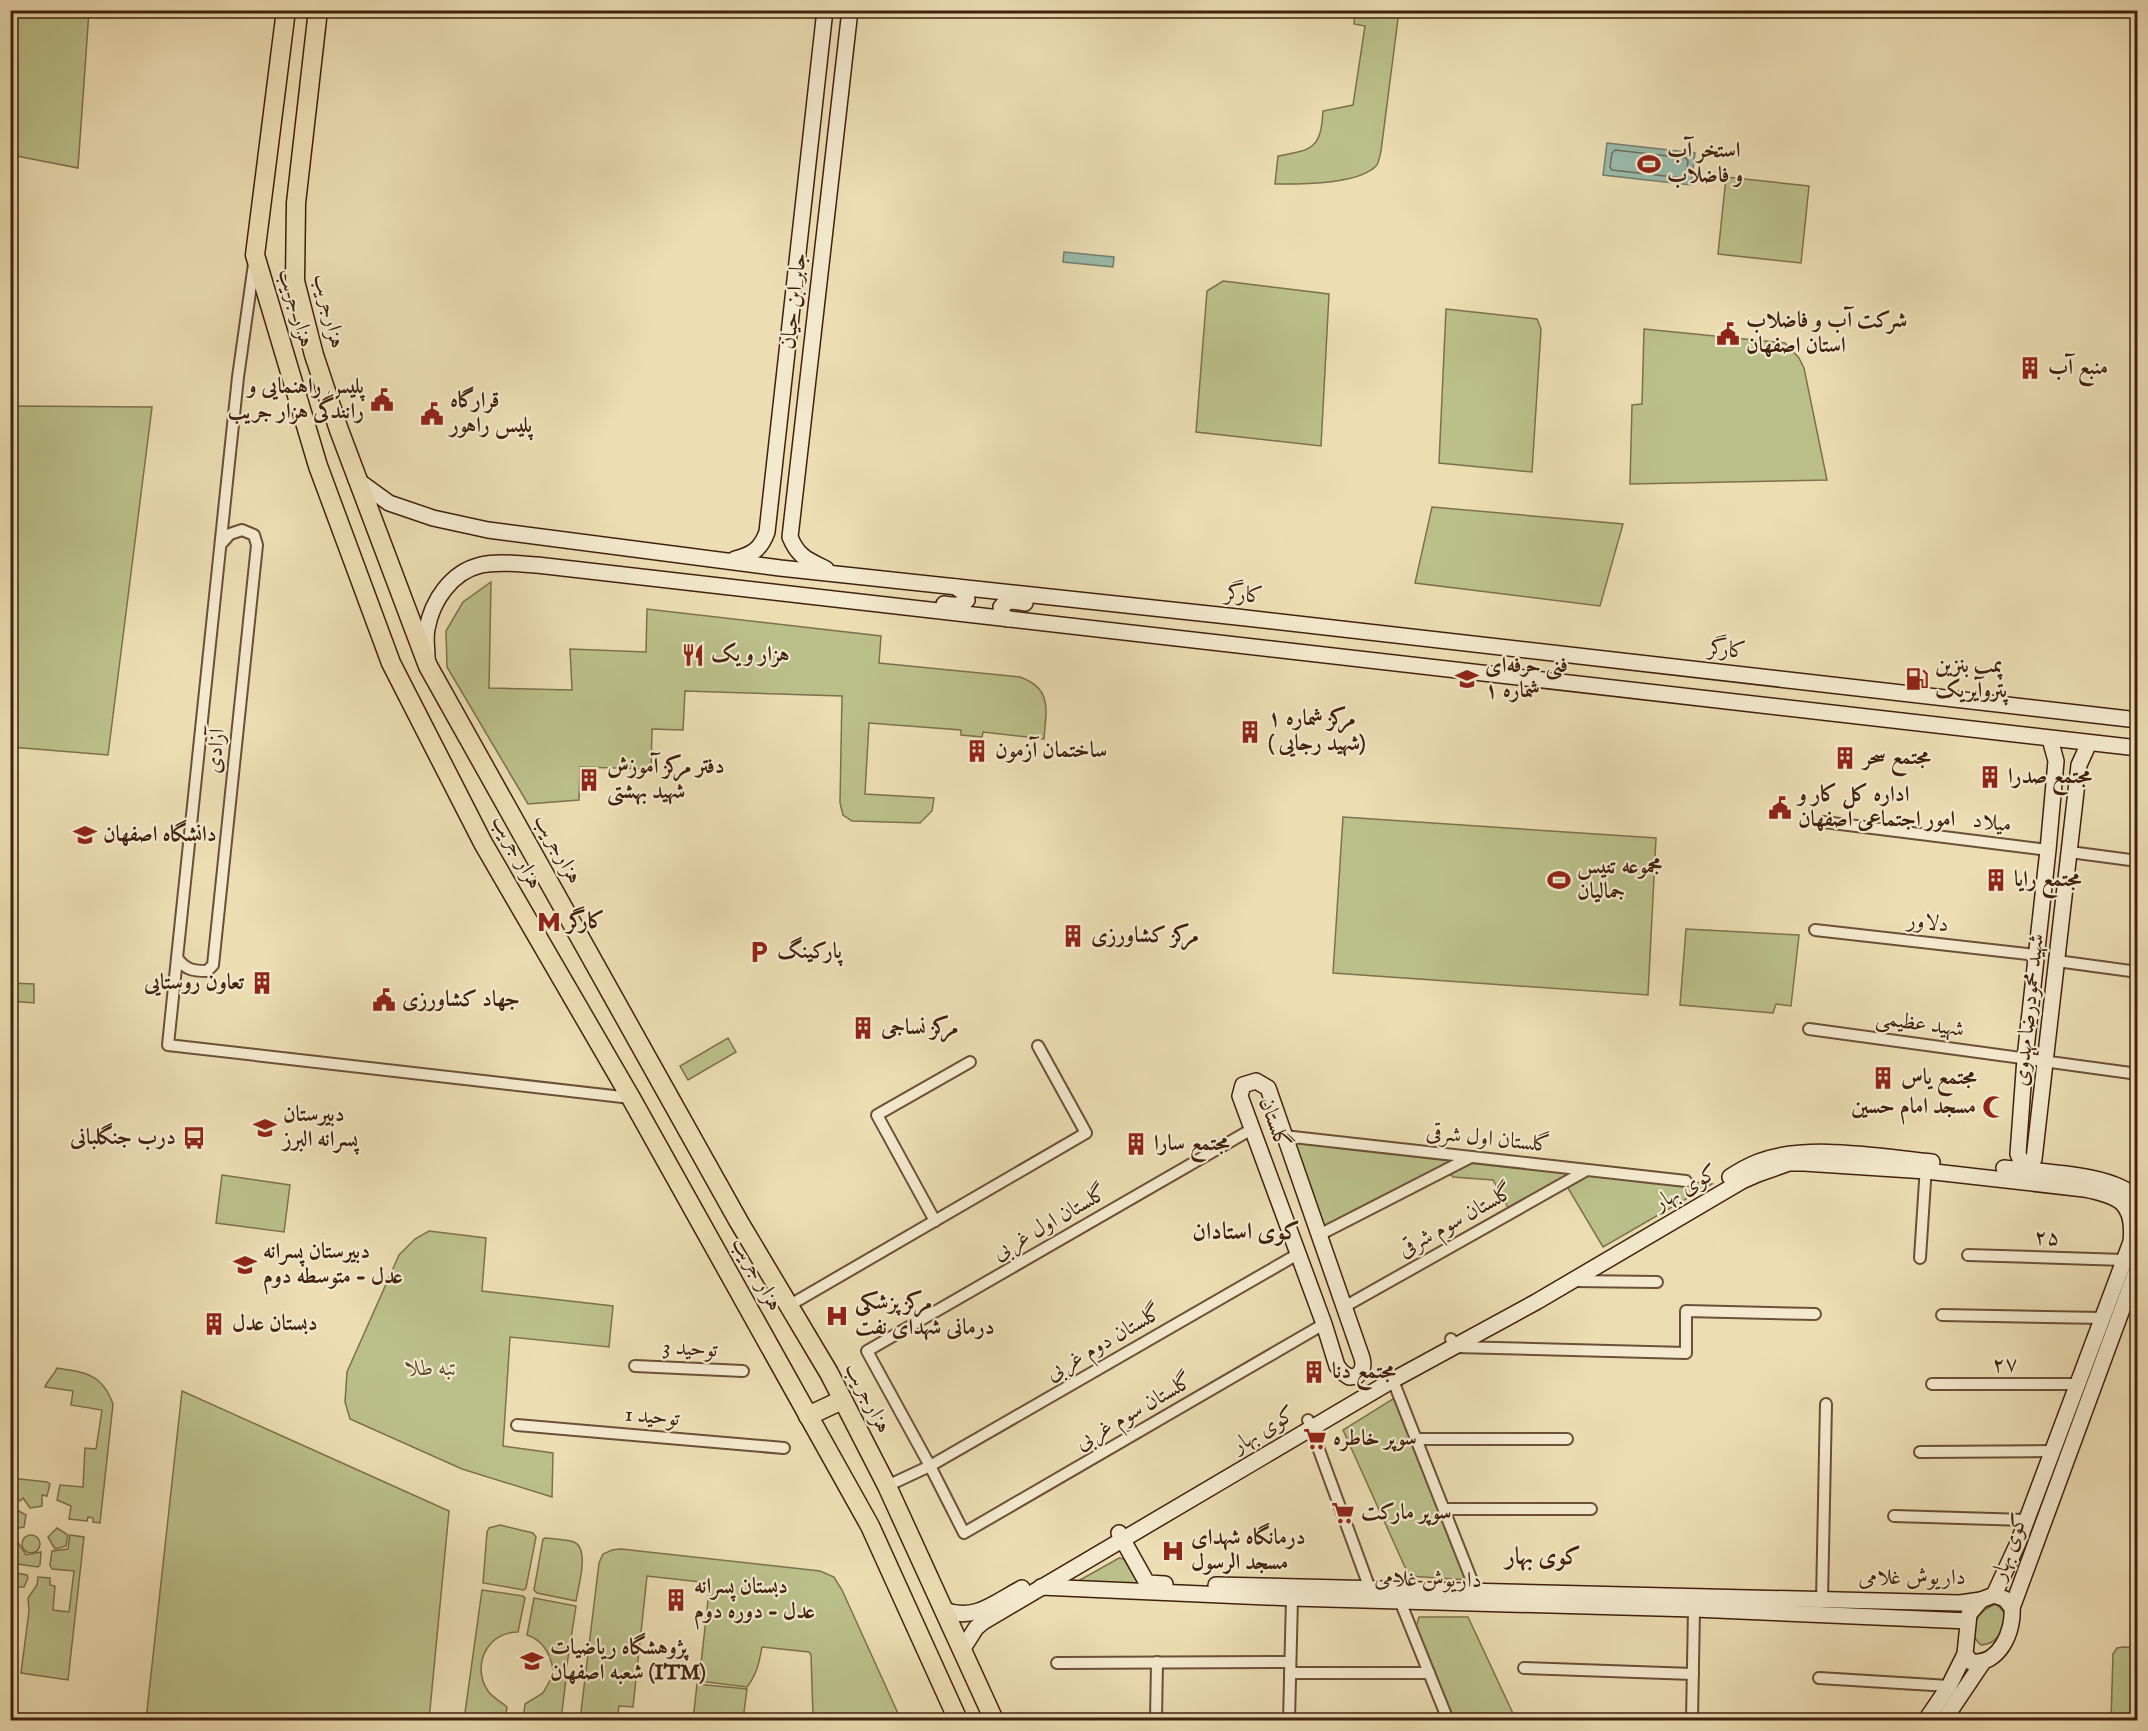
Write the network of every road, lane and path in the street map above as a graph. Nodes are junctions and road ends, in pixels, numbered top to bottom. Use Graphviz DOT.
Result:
graph roads {
  1 [pos="286,10"];
  2 [pos="318,10"];
  3 [pos="825,10"];
  4 [pos="850,10"];
  5 [pos="801,218"];
  6 [pos="826,221"];
  7 [pos="255,255"];
  8 [pos="356,479"];
  9 [pos="791,524"];
  10 [pos="768,525"];
  11 [pos="222,543"];
  12 [pos="633,549"];
  13 [pos="727,561"];
  14 [pos="834,573"];
  15 [pos="628,576"];
  16 [pos="956,587"];
  17 [pos="851,601"];
  18 [pos="1084,601"];
  19 [pos="1008,619"];
  20 [pos="428,666"];
  21 [pos="2138,720"];
  22 [pos="2050,739"];
  23 [pos="2089,743"];
  24 [pos="2138,748"];
  25 [pos="1824,822"];
  26 [pos="2048,850"];
  27 [pos="2070,852"];
  28 [pos="2138,861"];
  29 [pos="1815,930"];
  30 [pos="2036,955"];
  31 [pos="177,958"];
  32 [pos="2057,961"];
  33 [pos="2138,972"];
  34 [pos="1809,1029"];
  35 [pos="1038,1046"];
  36 [pos="2025,1058"];
  37 [pos="2046,1061"];
  38 [pos="970,1062"];
  39 [pos="2138,1074"];
  40 [pos="631,1098"];
  41 [pos="1252,1129"];
  42 [pos="1284,1136"];
  43 [pos="1473,1156"];
  44 [pos="1926,1166"];
  45 [pos="1588,1170"];
  46 [pos="2023,1176"];
  47 [pos="1686,1181"];
  48 [pos="2138,1200"];
  49 [pos="934,1221"];
  50 [pos="1319,1235"];
  51 [pos="1298,1254"];
  52 [pos="1968,1256"];
  53 [pos="1920,1258"];
  54 [pos="2131,1263"];
  55 [pos="1571,1281"];
  56 [pos="1657,1282"];
  57 [pos="790,1305"];
  58 [pos="1344,1307"];
  59 [pos="1815,1314"];
  60 [pos="1942,1315"];
  61 [pos="2102,1318"];
  62 [pos="1324,1324"];
  63 [pos="1454,1343"];
  64 [pos="635,1366"];
  65 [pos="743,1371"];
  66 [pos="1391,1377"];
  67 [pos="1932,1384"];
  68 [pos="2078,1384"];
  69 [pos="842,1400"];
  70 [pos="1826,1404"];
  71 [pos="808,1416"];
  72 [pos="1310,1424"];
  73 [pos="517,1425"];
  74 [pos="1416,1439"];
  75 [pos="1567,1439"];
  76 [pos="784,1448"];
  77 [pos="2052,1451"];
  78 [pos="1920,1452"];
  79 [pos="930,1466"];
  80 [pos="887,1486"];
  81 [pos="1444,1509"];
  82 [pos="1591,1509"];
  83 [pos="1894,1516"];
  84 [pos="2026,1520"];
  85 [pos="1120,1536"];
  86 [pos="1039,1584"];
  87 [pos="1153,1588"];
  88 [pos="1370,1588"];
  89 [pos="1476,1591"];
  90 [pos="1987,1598"];
  91 [pos="1292,1599"];
  92 [pos="1542,1599"];
  93 [pos="1822,1600"];
  94 [pos="1401,1601"];
  95 [pos="2012,1608"];
  96 [pos="1694,1609"];
  97 [pos="944,1610"];
  98 [pos="1968,1621"];
  99 [pos="962,1650"];
  100 [pos="1965,1654"];
  101 [pos="1157,1662"];
  102 [pos="1983,1662"];
  103 [pos="1057,1663"];
  104 [pos="1290,1667"];
  105 [pos="1524,1668"];
  106 [pos="1429,1673"];
  107 [pos="1693,1674"];
  108 [pos="1819,1678"];
  109 [pos="1949,1686"];
  110 [pos="958,1720"];
  111 [pos="994,1720"];
  112 [pos="1156,1720"];
  113 [pos="1289,1720"];
  114 [pos="1448,1720"];
  115 [pos="1692,1720"];
  116 [pos="1926,1720"];
  117 [pos="1944,1720"];
  1 -- 7 [label="main road, هزار جریب"];
  2 -- 8 [label="main road, هزارجریب"];
  3 -- 5 [label="street, جابر ابن حیان"];
  4 -- 6 [label="street, جابر ابن حیان"];
  5 -- 6 [label="street"];
  5 -- 10 [label="street, جابر ابن حیان"];
  6 -- 9 [label="street, جابر ابن حیان"];
  7 -- 11 [label="street, آزادی"];
  7 -- 40 [label="main road, هزار جریب"];
  8 -- 12 [label="street, کارگر"];
  8 -- 20 [label="main road, هزارجریب"];
  9 -- 10 [label="street"];
  9 -- 14 [label="street, جابر ابن حیان"];
  10 -- 13 [label="street, جابر ابن حیان"];
  11 -- 31 [label="street, آزادی"];
  11 -- 31 [label="street, آزادی"];
  12 -- 13 [label="street, کارگر"];
  12 -- 15 [label="street"];
  13 -- 14 [label="street, کارگر"];
  14 -- 16 [label="street, کارگر"];
  15 -- 17 [label="street"];
  15 -- 20 [label="street"];
  16 -- 17 [label="street"];
  16 -- 18 [label="street, کارگر"];
  17 -- 19 [label="street"];
  18 -- 19 [label="street"];
  18 -- 21 [label="street, کارگر"];
  19 -- 22 [label="street"];
  20 -- 57 [label="main road, هزارجریب"];
  22 -- 23 [label="street"];
  22 -- 26 [label="street, شهید محمودرضا مهدوی"];
  23 -- 24 [label="street"];
  23 -- 27 [label="street, شهید محمودرضا مهدوی"];
  25 -- 26 [label="street, میلاد"];
  26 -- 27 [label="street"];
  26 -- 30 [label="street, شهید محمودرضا مهدوی"];
  27 -- 28 [label="street"];
  27 -- 32 [label="street, شهید محمودرضا مهدوی"];
  29 -- 30 [label="street, دلاور"];
  30 -- 36 [label="street, شهید محمودرضا مهدوی"];
  31 -- 40 [label="street, آزادی"];
  32 -- 33 [label="street"];
  32 -- 37 [label="street, شهید محمودرضا مهدوی"];
  34 -- 36 [label="street, شهید عظیمی"];
  35 -- 49 [label="street"];
  36 -- 37 [label="street, شهید عظیمی"];
  36 -- 46 [label="street, شهید محمودرضا مهدوی"];
  37 -- 39 [label="street, شهید عظیمی"];
  37 -- 46 [label="street, شهید محمودرضا مهدوی"];
  38 -- 49 [label="street"];
  40 -- 71 [label="main road, هزار جریب"];
  41 -- 42 [label="street, گلستان"];
  41 -- 51 [label="street, گلستان"];
  41 -- 79 [label="street, گلستان اول غربی"];
  42 -- 43 [label="street, گلستان اول شرقی"];
  42 -- 50 [label="street, گلستان"];
  43 -- 45 [label="street, گلستان اول شرقی"];
  43 -- 50 [label="street"];
  44 -- 46 [label="street, کوی بهار"];
  44 -- 53 [label="street"];
  44 -- 55 [label="street, کوی بهار"];
  44 -- 63 [label="street, کوی بهار"];
  45 -- 47 [label="street, گلستان اول شرقی"];
  45 -- 58 [label="street, گلستان سوم شرقی"];
  46 -- 48 [label="street, کوی بهار"];
  46 -- 54 [label="street, کوی بهار"];
  49 -- 57 [label="street"];
  50 -- 58 [label="street, گلستان"];
  51 -- 62 [label="street, گلستان"];
  51 -- 79 [label="street, گلستان دوم غربی"];
  52 -- 54 [label="street, ۲۵"];
  54 -- 61 [label="street, کوی بهار"];
  54 -- 95 [label="street, کوی بهار"];
  55 -- 56 [label="street"];
  55 -- 63 [label="street, کوی بهار"];
  57 -- 69 [label="main road, هزارجریب"];
  58 -- 62 [label="street, گلستان"];
  59 -- 63 [label="street"];
  60 -- 61 [label="street"];
  61 -- 68 [label="street, کوی بهار"];
  62 -- 79 [label="street, گلستان سوم غربی"];
  63 -- 66 [label="street, کوی بهار"];
  64 -- 65 [label="street, توحید 3"];
  66 -- 72 [label="street, کوی بهار"];
  66 -- 74 [label="street"];
  67 -- 68 [label="street, ۲۷"];
  68 -- 77 [label="street, کوی بهار"];
  69 -- 71 [label="main road"];
  69 -- 80 [label="main road, هزارجریب"];
  70 -- 93 [label="street"];
  71 -- 110 [label="main road, هزار جریب"];
  72 -- 85 [label="street, کوی بهار"];
  72 -- 88 [label="street"];
  73 -- 76 [label="street, توحید 1"];
  74 -- 75 [label="street"];
  74 -- 81 [label="street"];
  77 -- 78 [label="street"];
  77 -- 84 [label="street, کوی بهار"];
  79 -- 80 [label="street"];
  80 -- 97 [label="main road, هزارجریب"];
  81 -- 82 [label="street"];
  81 -- 89 [label="street"];
  83 -- 84 [label="street"];
  84 -- 90 [label="street, کوی بهار"];
  85 -- 86 [label="street, کوی بهار"];
  85 -- 87 [label="street"];
  86 -- 87 [label="street, داریوش غلامی"];
  86 -- 97 [label="street, کوی بهار"];
  86 -- 99 [label="street, کوی بهار"];
  87 -- 88 [label="street, داریوش غلامی"];
  87 -- 91 [label="street, داریوش غلامی"];
  88 -- 89 [label="street, داریوش غلامی"];
  89 -- 92 [label="street, داریوش غلامی"];
  90 -- 93 [label="street, داریوش غلامی"];
  90 -- 95 [label="street, کوی بهار"];
  90 -- 98 [label="street, کوی بهار"];
  91 -- 94 [label="street, داریوش غلامی"];
  91 -- 104 [label="street"];
  92 -- 93 [label="street, داریوش غلامی"];
  92 -- 94 [label="street, داریوش غلامی"];
  92 -- 96 [label="street, داریوش غلامی"];
  94 -- 106 [label="street"];
  95 -- 102 [label="street, کوی بهار"];
  96 -- 98 [label="street, داریوش غلامی"];
  96 -- 107 [label="street"];
  97 -- 99 [label="main road, هزارجریب"];
  98 -- 100 [label="street, کوی بهار"];
  99 -- 111 [label="main road, هزارجریب"];
  100 -- 102 [label="street"];
  100 -- 109 [label="street"];
  101 -- 103 [label="street"];
  101 -- 104 [label="street"];
  101 -- 112 [label="street"];
  102 -- 117 [label="street, کوی بهار"];
  104 -- 106 [label="street"];
  104 -- 113 [label="street"];
  105 -- 107 [label="street"];
  106 -- 114 [label="street"];
  107 -- 115 [label="street"];
  108 -- 109 [label="street"];
  109 -- 116 [label="street"];
}
